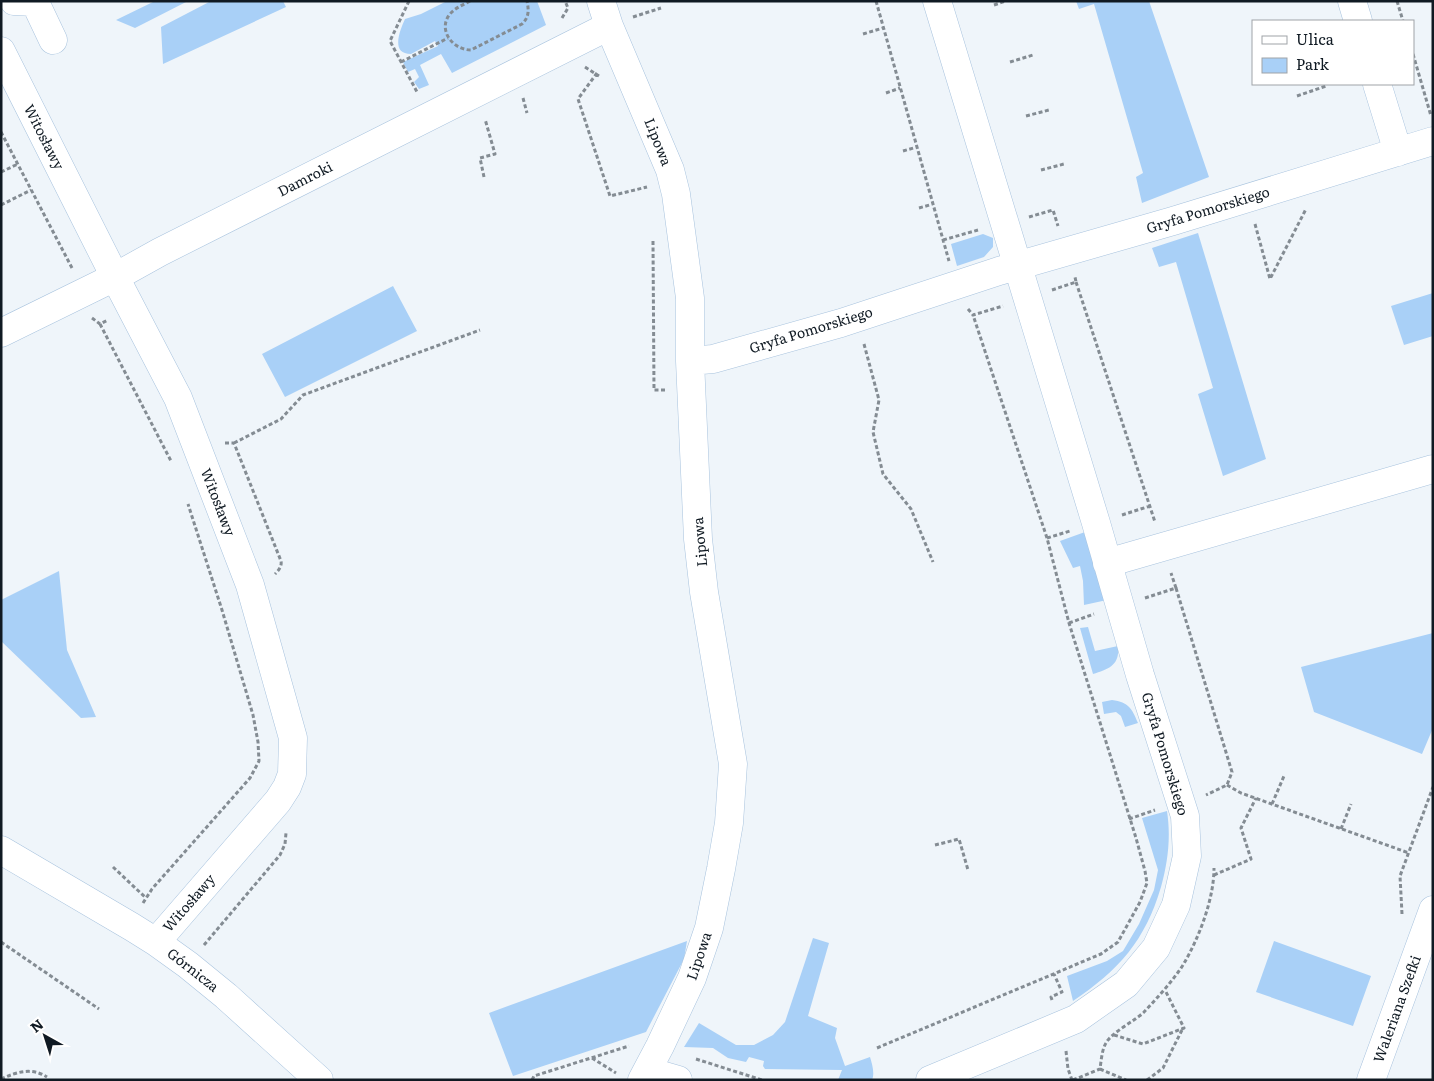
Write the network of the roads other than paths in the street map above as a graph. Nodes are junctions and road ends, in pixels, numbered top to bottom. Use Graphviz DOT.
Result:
graph roads {
  1 [pos="14,1"];
  2 [pos="937,1"];
  3 [pos="1352,1"];
  4 [pos="603,8"];
  5 [pos="1358,20"];
  6 [pos="53,40"];
  7 [pos="1,52"];
  8 [pos="1377,85"];
  9 [pos="1433,141"];
  10 [pos="1398,152"];
  11 [pos="1017,265"];
  12 [pos="115,277"];
  13 [pos="1,334"];
  14 [pos="690,361"];
  15 [pos="1433,469"];
  16 [pos="1107,563"];
  17 [pos="1,850"];
  18 [pos="1433,910"];
  19 [pos="156,942"];
  20 [pos="685,1069"];
  21 [pos="635,1075"];
  22 [pos="319,1080"];
  23 [pos="930,1080"];
  24 [pos="1371,1080"];
  1 -- 6 [label="street"];
  2 -- 11 [label="street, Gryfa Pomorskiego"];
  3 -- 5 [label="street"];
  4 -- 12 [label="street, Damroki"];
  4 -- 14 [label="street, Lipowa"];
  7 -- 12 [label="street, Witosławy"];
  8 -- 10 [label="street"];
  9 -- 10 [label="street, Gryfa Pomorskiego"];
  10 -- 11 [label="street, Gryfa Pomorskiego"];
  11 -- 14 [label="street, Gryfa Pomorskiego"];
  11 -- 16 [label="street, Gryfa Pomorskiego"];
  12 -- 13 [label="street, Damroki"];
  12 -- 19 [label="street, Witosławy"];
  14 -- 21 [label="street, Lipowa"];
  15 -- 16 [label="street"];
  16 -- 23 [label="street, Gryfa Pomorskiego"];
  17 -- 19 [label="street, Górnicza"];
  18 -- 24 [label="street, Waleriana Szefki"];
  19 -- 22 [label="street, Górnicza"];
  20 -- 21 [label="street"];
}
